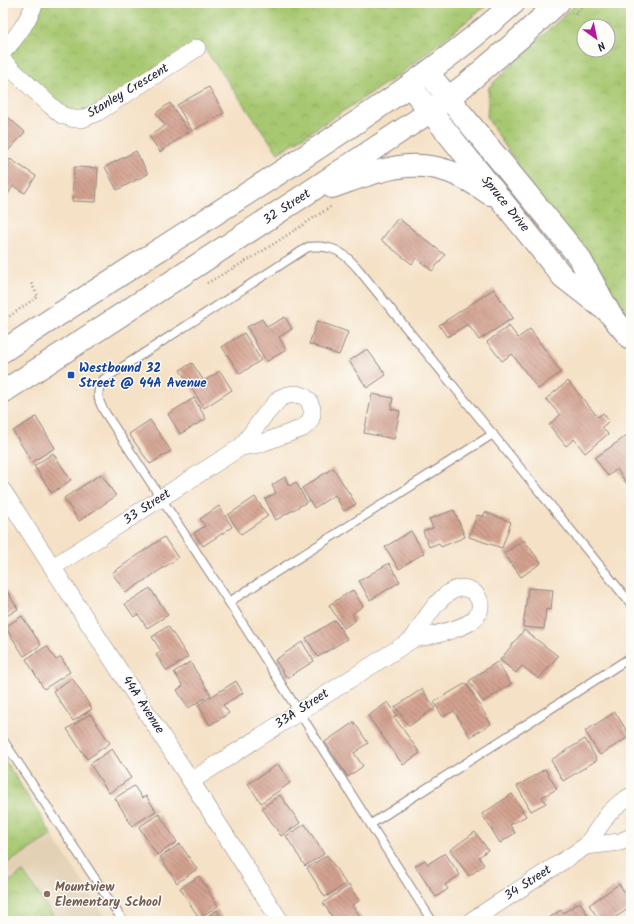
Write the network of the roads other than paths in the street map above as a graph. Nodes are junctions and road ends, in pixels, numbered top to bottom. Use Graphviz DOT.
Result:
graph roads {
  1 [pos="35,3"];
  2 [pos="514,3"];
  3 [pos="558,3"];
  4 [pos="197,48"];
  5 [pos="3,52"];
  6 [pos="3,61"];
  7 [pos="428,73"];
  8 [pos="410,86"];
  9 [pos="448,98"];
  10 [pos="431,111"];
  11 [pos="300,198"];
  12 [pos="506,205"];
  13 [pos="610,314"];
  14 [pos="631,339"];
  15 [pos="3,351"];
  16 [pos="3,392"];
  17 [pos="493,434"];
  18 [pos="241,447"];
  19 [pos="3,491"];
  20 [pos="160,498"];
  21 [pos="53,568"];
  22 [pos="229,602"];
  23 [pos="631,604"];
  24 [pos="413,639"];
  25 [pos="631,657"];
  26 [pos="298,712"];
  27 [pos="3,740"];
  28 [pos="192,781"];
  29 [pos="631,796"];
  30 [pos="371,824"];
  31 [pos="631,837"];
  32 [pos="586,846"];
  33 [pos="123,921"];
  34 [pos="280,921"];
  35 [pos="432,921"];
  36 [pos="471,921"];
  1 -- 5 [label="street"];
  2 -- 7 [label="main road"];
  3 -- 9 [label="main road, 32 Street"];
  4 -- 6 [label="street, Stanley Crescent"];
  7 -- 8 [label="main road"];
  7 -- 9 [label="main road, Spruce Drive"];
  8 -- 10 [label="main road, Spruce Drive"];
  8 -- 15 [label="main road"];
  9 -- 10 [label="main road, 32 Street"];
  9 -- 13 [label="main road, Spruce Drive"];
  10 -- 11 [label="main road, 32 Street"];
  10 -- 12 [label="main road, Spruce Drive"];
  11 -- 12 [label="main road"];
  11 -- 16 [label="main road, 32 Street"];
  12 -- 13 [label="main road, Spruce Drive"];
  13 -- 14 [label="main road, Spruce Drive"];
  17 -- 20 [label="lane"];
  17 -- 22 [label="lane"];
  17 -- 23 [label="lane"];
  18 -- 20 [label="street, 33 Street"];
  19 -- 21 [label="street, 44A Avenue"];
  20 -- 21 [label="street, 33 Street"];
  20 -- 22 [label="lane"];
  21 -- 28 [label="street, 44A Avenue"];
  22 -- 26 [label="lane"];
  24 -- 26 [label="street, 33A Street"];
  25 -- 30 [label="lane"];
  26 -- 28 [label="street, 33A Street"];
  26 -- 30 [label="lane"];
  27 -- 33 [label="lane"];
  28 -- 34 [label="street, 44A Avenue"];
  29 -- 32 [label="street, 34 Street"];
  30 -- 35 [label="lane"];
  31 -- 32 [label="street, 34 Street"];
  32 -- 36 [label="street, 34 Street"];
}
